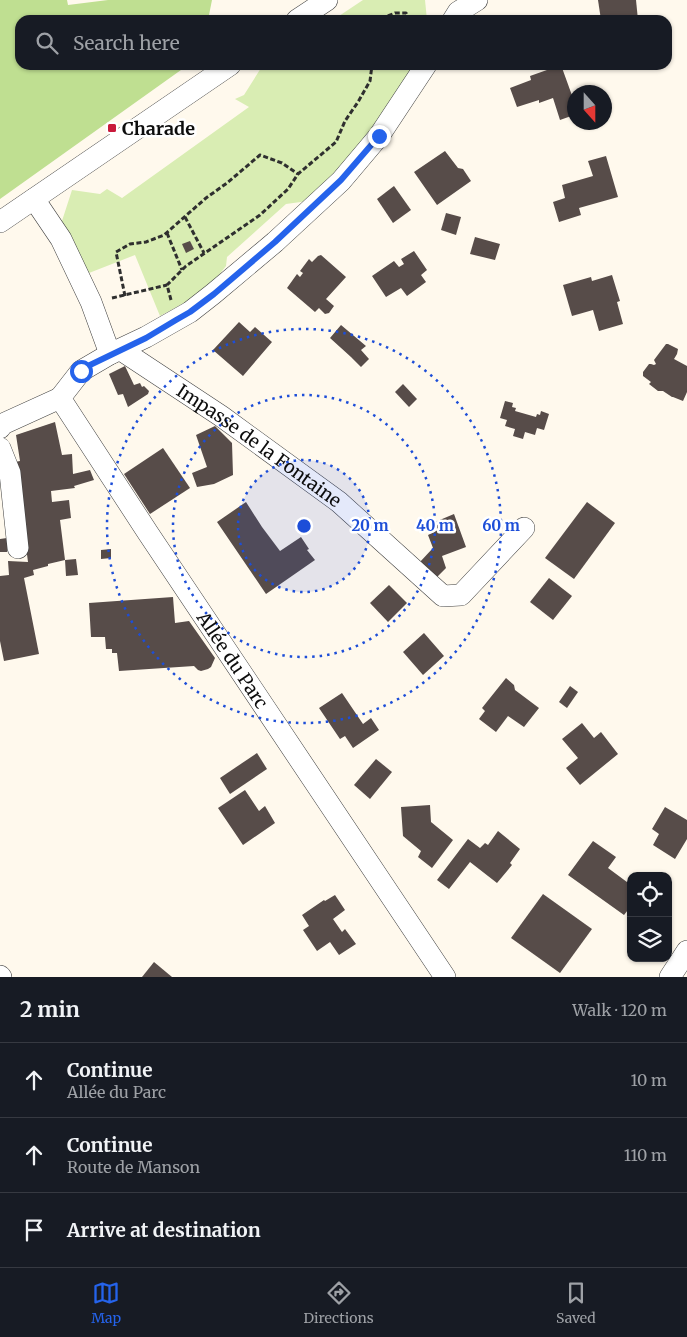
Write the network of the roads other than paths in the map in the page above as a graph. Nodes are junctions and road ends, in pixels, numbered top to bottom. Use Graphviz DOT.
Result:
graph roads {
  1 [pos="327,0"];
  2 [pos="477,0"];
  3 [pos="304,15"];
  4 [pos="456,15"];
  5 [pos="223,70"];
  6 [pos="423,70"];
  7 [pos="34,199"];
  8 [pos="0,222"];
  9 [pos="116,352"];
  10 [pos="60,398"];
  11 [pos="0,428"];
  12 [pos="0,448"];
  13 [pos="524,528"];
  14 [pos="18,548"];
  15 [pos="687,951"];
  16 [pos="445,977"];
  17 [pos="670,977"];
  1 -- 3 [label="street"];
  2 -- 4 [label="street"];
  5 -- 7 [label="street"];
  6 -- 9 [label="street"];
  7 -- 8 [label="street"];
  7 -- 9 [label="street"];
  9 -- 10 [label="street"];
  9 -- 13 [label="street, Impasse de la Fontaine"];
  10 -- 11 [label="street"];
  10 -- 16 [label="street, Allée du Parc"];
  12 -- 14 [label="street"];
  15 -- 17 [label="street"];
}
